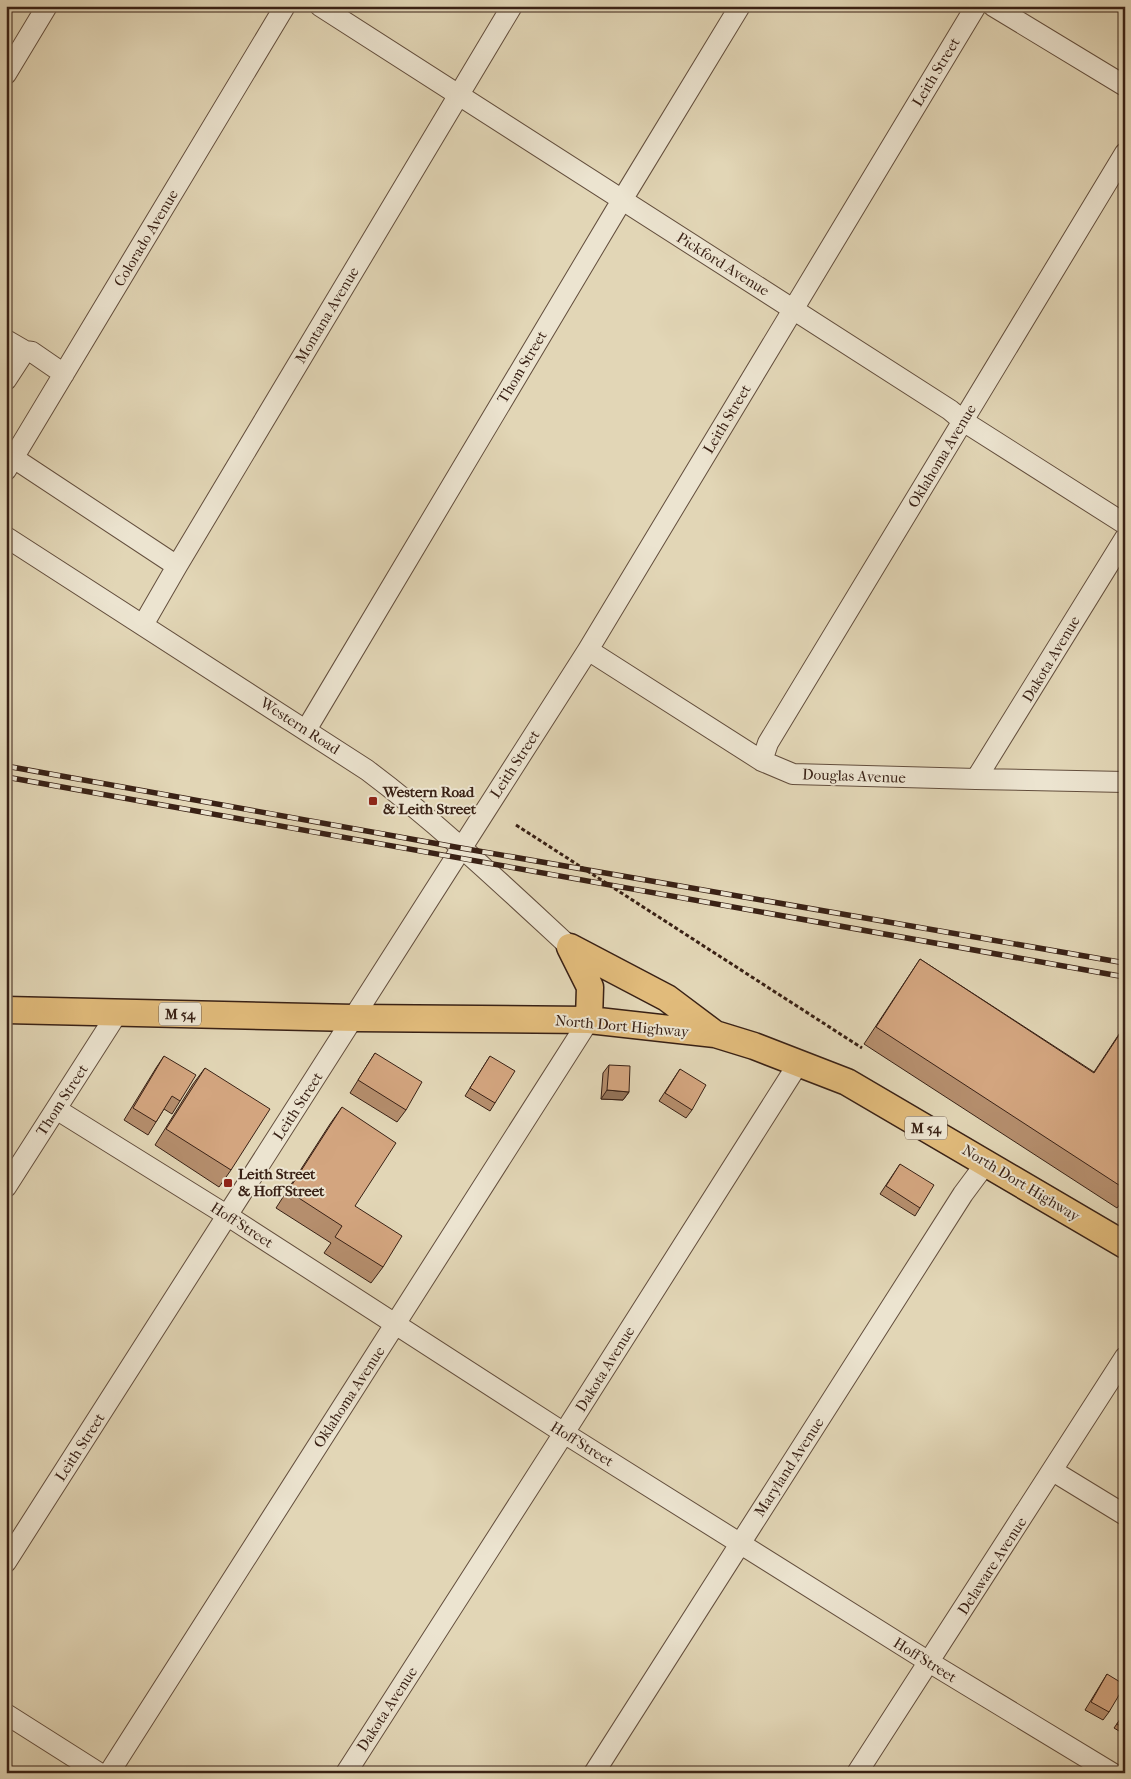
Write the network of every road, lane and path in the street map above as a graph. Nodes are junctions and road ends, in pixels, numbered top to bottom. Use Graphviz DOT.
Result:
graph roads {
  1 [pos="47,6"];
  2 [pos="285,6"];
  3 [pos="320,6"];
  4 [pos="512,6"];
  5 [pos="740,6"];
  6 [pos="976,6"];
  7 [pos="993,6"];
  8 [pos="6,74"];
  9 [pos="1125,86"];
  10 [pos="459,96"];
  11 [pos="1125,153"];
  12 [pos="622,200"];
  13 [pos="793,309"];
  14 [pos="6,340"];
  15 [pos="25,351"];
  16 [pos="64,374"];
  17 [pos="6,380"];
  18 [pos="963,421"];
  19 [pos="9,460"];
  20 [pos="1125,524"];
  21 [pos="6,536"];
  22 [pos="1125,538"];
  23 [pos="177,566"];
  24 [pos="143,625"];
  25 [pos="588,650"];
  26 [pos="306,730"];
  27 [pos="762,761"];
  28 [pos="976,779"];
  29 [pos="1125,782"];
  30 [pos="516,825"];
  31 [pos="461,848"];
  32 [pos="570,947"];
  33 [pos="6,1010"];
  34 [pos="118,1012"];
  35 [pos="354,1018"];
  36 [pos="589,1020"];
  37 [pos="715,1034"];
  38 [pos="862,1048"];
  39 [pos="798,1064"];
  40 [pos="56,1109"];
  41 [pos="986,1163"];
  42 [pos="6,1188"];
  43 [pos="228,1216"];
  44 [pos="1125,1245"];
  45 [pos="395,1325"];
  46 [pos="1125,1357"];
  47 [pos="564,1433"];
  48 [pos="1053,1471"];
  49 [pos="1125,1515"];
  50 [pos="740,1543"];
  51 [pos="6,1562"];
  52 [pos="929,1662"];
  53 [pos="6,1714"];
  54 [pos="99,1773"];
  55 [pos="109,1773"];
  56 [pos="346,1773"];
  57 [pos="594,1773"];
  58 [pos="857,1773"];
  59 [pos="1112,1773"];
  1 -- 8 [label="street"];
  2 -- 16 [label="street, Colorado Avenue"];
  3 -- 10 [label="street, Pickford Avenue"];
  4 -- 10 [label="street, Montana Avenue"];
  5 -- 12 [label="street, Thom Street"];
  6 -- 13 [label="street, Leith Street"];
  7 -- 9 [label="street"];
  10 -- 12 [label="street, Pickford Avenue"];
  10 -- 23 [label="street, Montana Avenue"];
  11 -- 18 [label="street, Oklahoma Avenue"];
  12 -- 13 [label="street, Pickford Avenue"];
  12 -- 26 [label="street, Thom Street"];
  13 -- 18 [label="street, Pickford Avenue"];
  13 -- 25 [label="street, Leith Street"];
  14 -- 15 [label="street"];
  15 -- 16 [label="street"];
  15 -- 17 [label="street"];
  16 -- 19 [label="street, Colorado Avenue"];
  18 -- 20 [label="street, Pickford Avenue"];
  18 -- 27 [label="street, Oklahoma Avenue"];
  19 -- 23 [label="street"];
  21 -- 24 [label="street, Western Road"];
  22 -- 28 [label="street, Dakota Avenue"];
  23 -- 24 [label="street, Montana Avenue"];
  24 -- 26 [label="street, Western Road"];
  25 -- 27 [label="street, Douglas Avenue"];
  25 -- 31 [label="street, Leith Street"];
  26 -- 31 [label="street, Western Road"];
  27 -- 28 [label="street, Douglas Avenue"];
  28 -- 29 [label="street, Douglas Avenue"];
  30 -- 38 [label="path"];
  31 -- 32 [label="street, Western Road"];
  31 -- 35 [label="street, Leith Street"];
  32 -- 36 [label="main road"];
  32 -- 37 [label="main road"];
  33 -- 34 [label="main road, North Dort Highway / M 54"];
  34 -- 35 [label="main road, North Dort Highway / M 54"];
  34 -- 40 [label="street, Thom Street"];
  35 -- 36 [label="main road, North Dort Highway / M 54"];
  35 -- 43 [label="street, Leith Street"];
  36 -- 37 [label="main road, North Dort Highway / M 54"];
  36 -- 45 [label="street, Oklahoma Avenue"];
  37 -- 39 [label="main road, North Dort Highway / M 54"];
  39 -- 41 [label="main road, North Dort Highway / M 54"];
  39 -- 47 [label="street, Dakota Avenue"];
  40 -- 42 [label="street, Thom Street"];
  40 -- 43 [label="street, Hoff Street"];
  41 -- 44 [label="main road, North Dort Highway / M 54"];
  41 -- 50 [label="street, Maryland Avenue"];
  43 -- 45 [label="street, Hoff Street"];
  43 -- 51 [label="street, Leith Street"];
  45 -- 47 [label="street, Hoff Street"];
  45 -- 55 [label="street, Oklahoma Avenue"];
  46 -- 48 [label="street, Delaware Avenue"];
  47 -- 50 [label="street, Hoff Street"];
  47 -- 56 [label="street, Dakota Avenue"];
  48 -- 49 [label="street"];
  48 -- 52 [label="street, Delaware Avenue"];
  50 -- 52 [label="street, Hoff Street"];
  50 -- 57 [label="street, Maryland Avenue"];
  52 -- 58 [label="street, Delaware Avenue"];
  52 -- 59 [label="street, Hoff Street"];
  53 -- 54 [label="street"];
}
